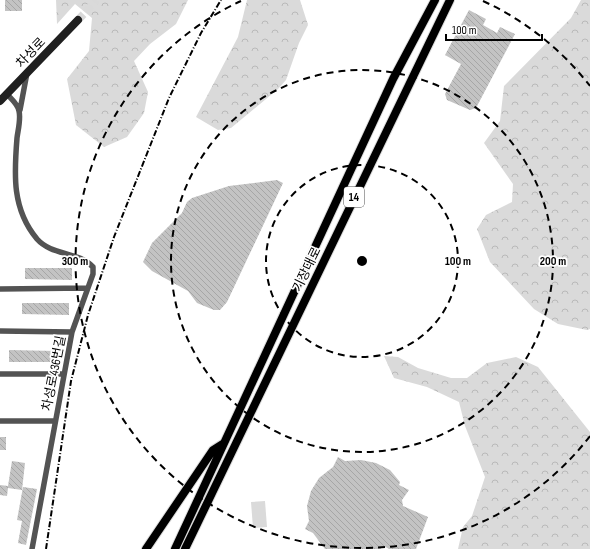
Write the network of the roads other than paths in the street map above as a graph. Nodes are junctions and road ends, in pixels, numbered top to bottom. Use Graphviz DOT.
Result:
graph roads {
  1 [pos="435,0"];
  2 [pos="450,0"];
  3 [pos="78,20"];
  4 [pos="27,71"];
  5 [pos="7,94"];
  6 [pos="0,101"];
  7 [pos="20,110"];
  8 [pos="87,288"];
  9 [pos="0,289"];
  10 [pos="0,332"];
  11 [pos="72,332"];
  12 [pos="0,374"];
  13 [pos="63,374"];
  14 [pos="0,421"];
  15 [pos="55,421"];
  16 [pos="225,443"];
  17 [pos="32,549"];
  18 [pos="146,549"];
  19 [pos="175,549"];
  20 [pos="185,549"];
  1 -- 16 [label="main road, 기장대로 / 14"];
  2 -- 20 [label="main road, 기장대로 / 14"];
  3 -- 4 [label="main road, 차성로"];
  4 -- 5 [label="main road, 차성로"];
  4 -- 7 [label="street"];
  5 -- 6 [label="main road, 차성로"];
  5 -- 7 [label="street"];
  7 -- 8 [label="street, 차성로436번길"];
  8 -- 9 [label="street"];
  8 -- 11 [label="street, 차성로436번길"];
  10 -- 11 [label="street"];
  11 -- 13 [label="street, 차성로436번길"];
  12 -- 13 [label="street"];
  13 -- 15 [label="street, 차성로436번길"];
  14 -- 15 [label="street"];
  15 -- 17 [label="street, 차성로436번길"];
  16 -- 18 [label="main road"];
  16 -- 19 [label="main road, 기장대로 / 14"];
}
